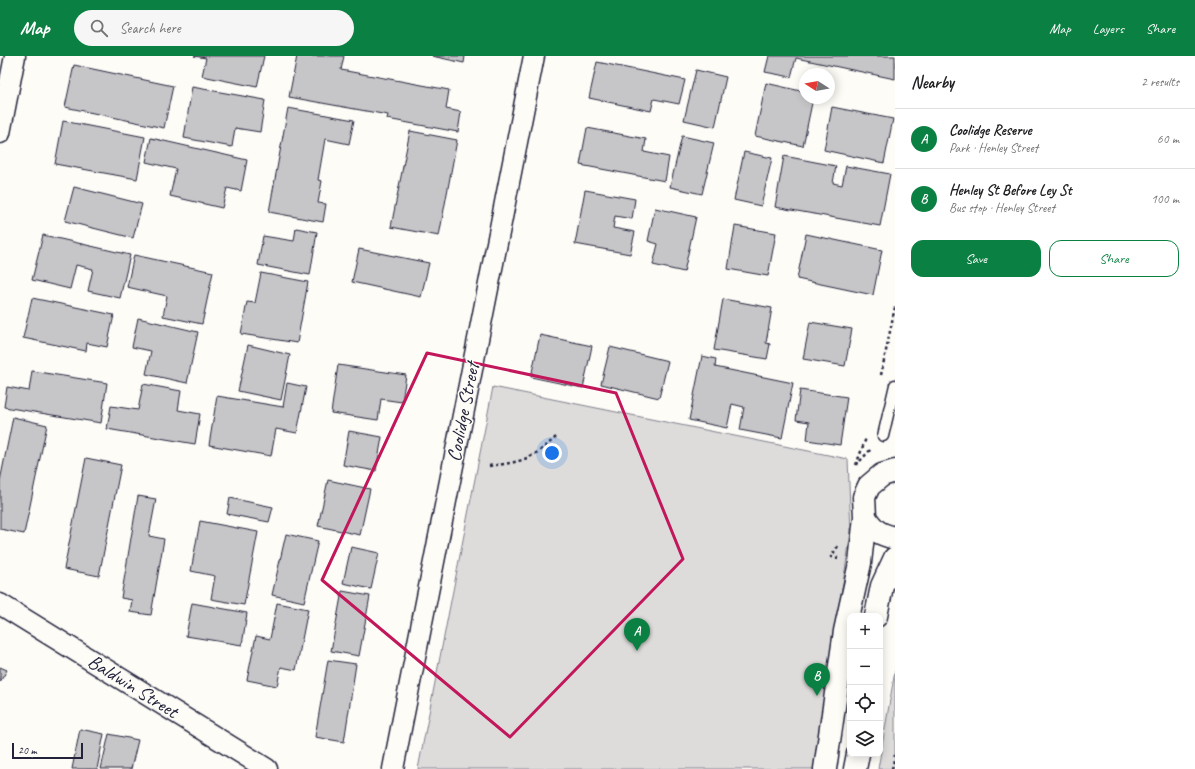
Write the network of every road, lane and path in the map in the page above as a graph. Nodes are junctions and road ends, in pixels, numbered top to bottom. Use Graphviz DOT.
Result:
graph roads {
  1 [pos="15,56"];
  2 [pos="534,56"];
  3 [pos="0,133"];
  4 [pos="895,385"];
  5 [pos="883,436"];
  6 [pos="556,437"];
  7 [pos="489,466"];
  8 [pos="894,470"];
  9 [pos="865,517"];
  10 [pos="895,538"];
  11 [pos="895,558"];
  12 [pos="0,604"];
  13 [pos="877,613"];
  14 [pos="895,755"];
  15 [pos="857,757"];
  16 [pos="267,769"];
  17 [pos="392,769"];
  18 [pos="825,769"];
  19 [pos="855,769"];
  20 [pos="892,769"];
  1 -- 3 [label="street"];
  2 -- 17 [label="street, Coolidge Street"];
  4 -- 5 [label="lane"];
  6 -- 7 [label="path"];
  8 -- 9 [label="street"];
  9 -- 10 [label="street"];
  9 -- 18 [label="street"];
  11 -- 13 [label="street"];
  12 -- 16 [label="street, Baldwin Street"];
  14 -- 20 [label="path"];
  15 -- 19 [label="street"];
}
